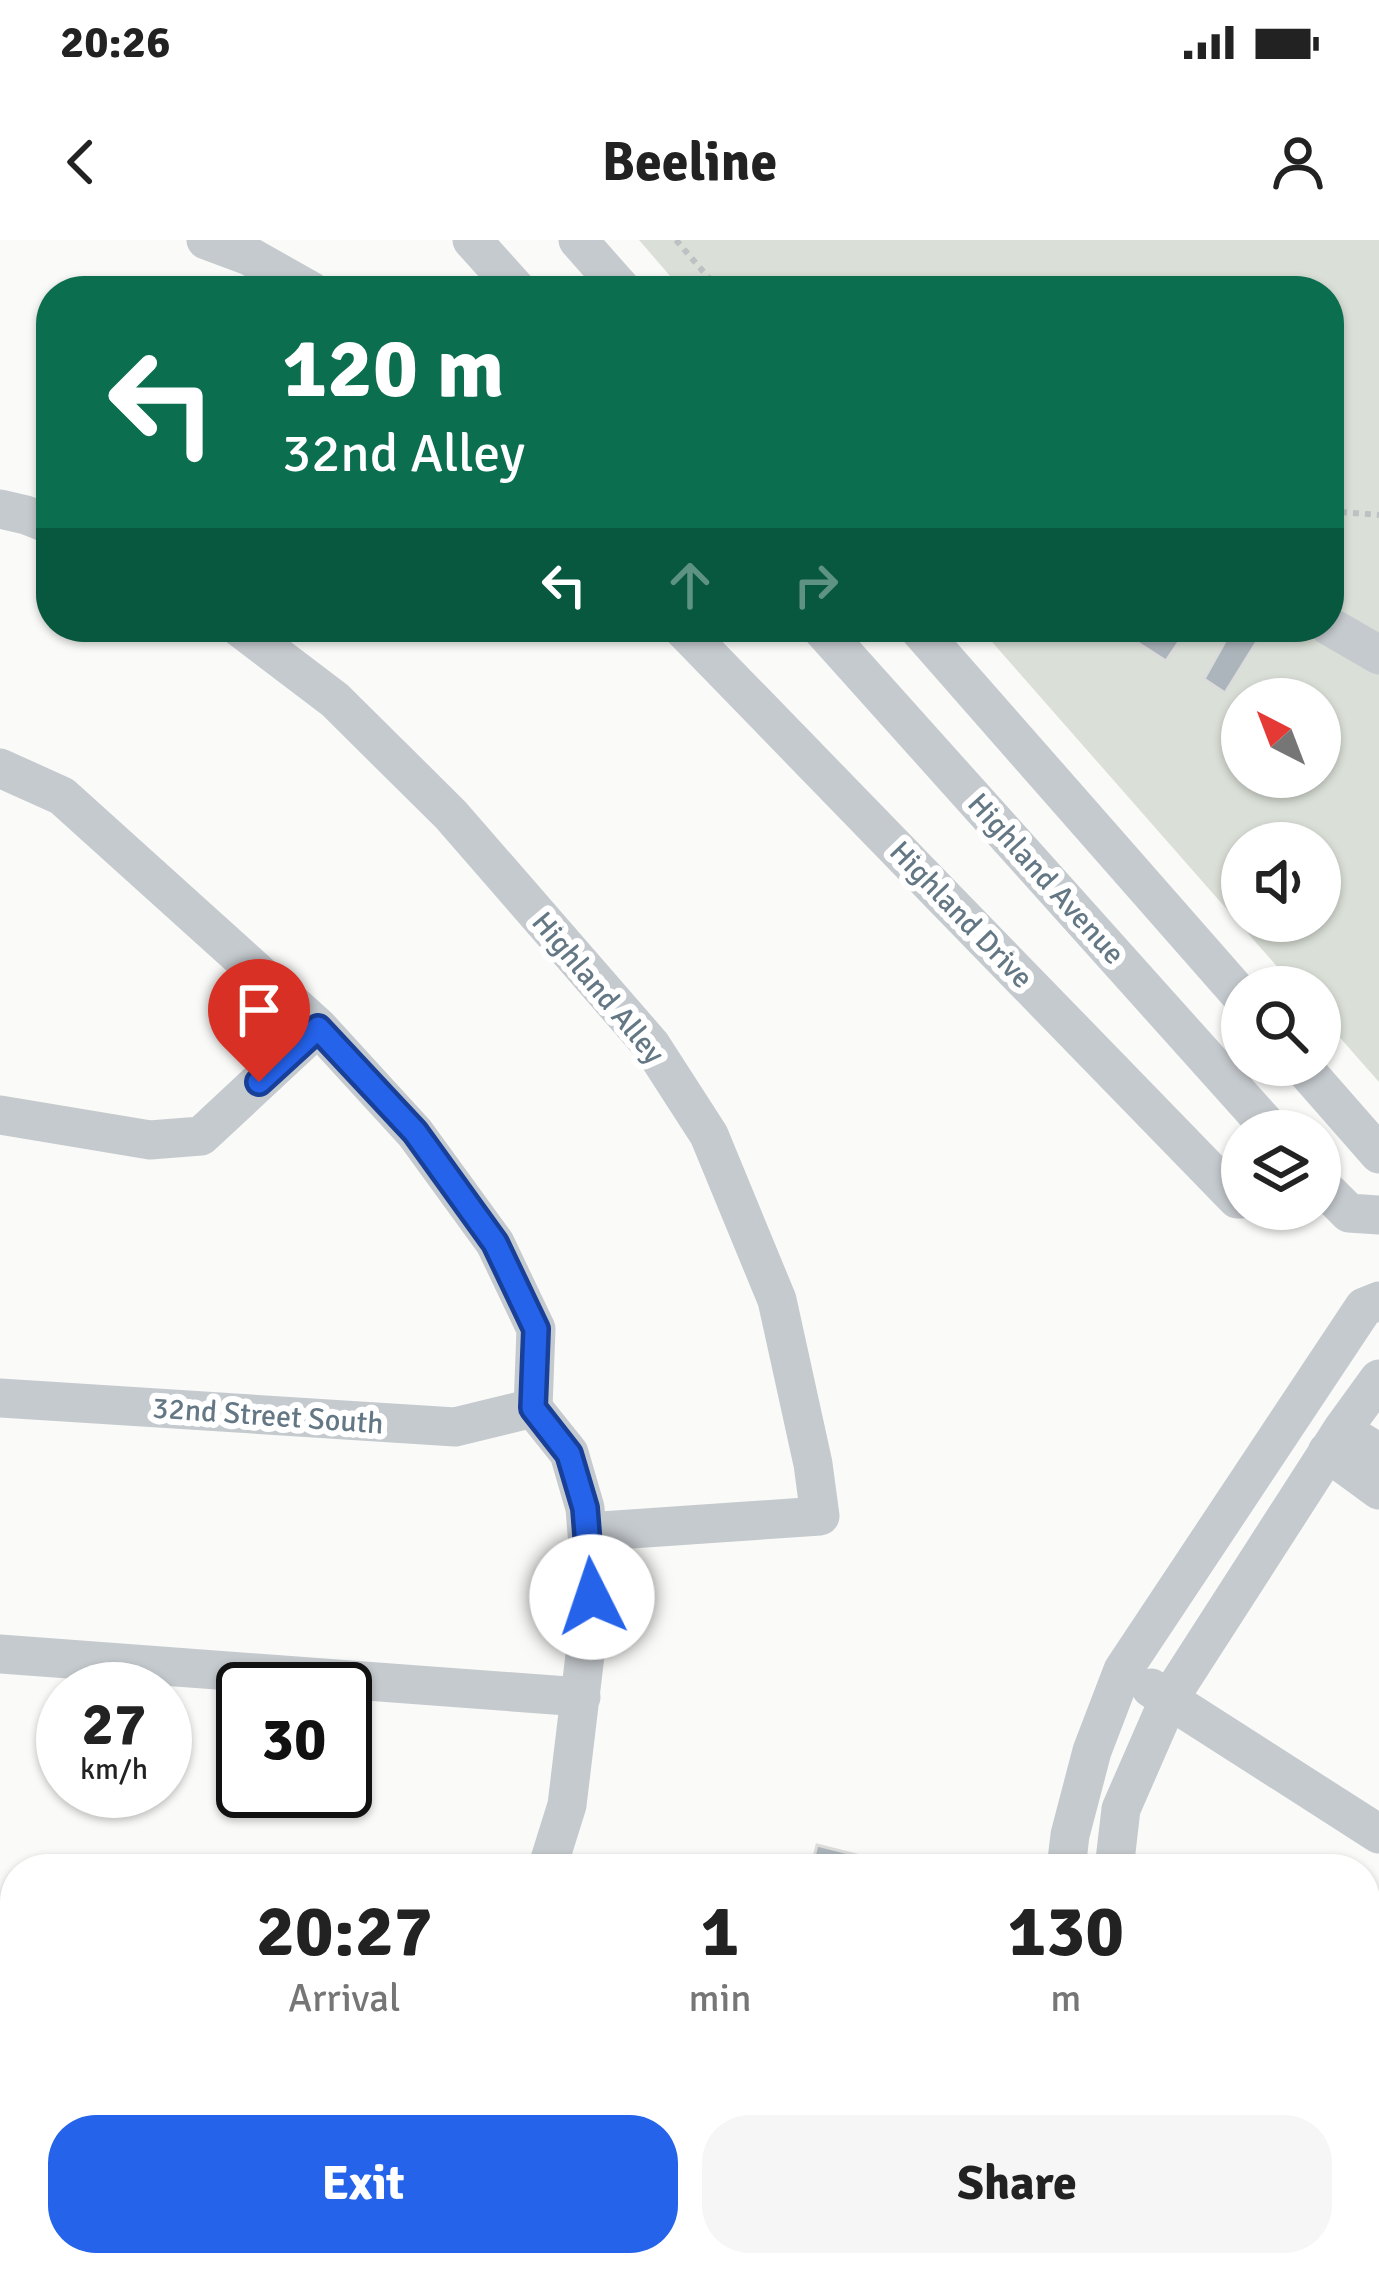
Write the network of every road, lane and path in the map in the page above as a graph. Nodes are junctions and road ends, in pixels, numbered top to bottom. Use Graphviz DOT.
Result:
graph roads {
  1 [pos="206,240"];
  2 [pos="472,240"];
  3 [pos="578,240"];
  4 [pos="676,240"];
  5 [pos="284,276"];
  6 [pos="504,276"];
  7 [pos="609,276"];
  8 [pos="707,276"];
  9 [pos="0,509"];
  10 [pos="1344,512"];
  11 [pos="1379,515"];
  12 [pos="36,519"];
  13 [pos="1344,635"];
  14 [pos="258,642"];
  15 [pos="696,642"];
  16 [pos="833,642"];
  17 [pos="930,642"];
  18 [pos="1379,655"];
  19 [pos="0,768"];
  20 [pos="1221,974"];
  21 [pos="318,1028"];
  22 [pos="1319,1086"];
  23 [pos="1253,1110"];
  24 [pos="0,1115"];
  25 [pos="1379,1154"];
  26 [pos="1221,1183"];
  27 [pos="1341,1207"];
  28 [pos="1379,1216"];
  29 [pos="1379,1301"];
  30 [pos="1379,1378"];
  31 [pos="0,1398"];
  32 [pos="533,1408"];
  33 [pos="1334,1441"];
  34 [pos="1379,1453"];
  35 [pos="1379,1490"];
  36 [pos="587,1532"];
  37 [pos="0,1654"];
  38 [pos="1123,1670"];
  39 [pos="581,1697"];
  40 [pos="1169,1699"];
  41 [pos="1379,1834"];
  42 [pos="552,1854"];
  43 [pos="1068,1854"];
  44 [pos="1116,1854"];
  1 -- 5 [label="street"];
  2 -- 6 [label="street"];
  3 -- 7 [label="street"];
  4 -- 8 [label="path"];
  9 -- 12 [label="street"];
  10 -- 11 [label="path"];
  13 -- 18 [label="street"];
  14 -- 36 [label="street, Highland Alley"];
  15 -- 26 [label="street, Highland Drive"];
  16 -- 23 [label="street, Highland Avenue"];
  17 -- 20 [label="street"];
  19 -- 21 [label="street"];
  21 -- 24 [label="street"];
  21 -- 32 [label="street"];
  22 -- 25 [label="street"];
  27 -- 28 [label="street"];
  29 -- 38 [label="street"];
  30 -- 33 [label="street"];
  31 -- 32 [label="street, 32nd Street South"];
  32 -- 36 [label="street"];
  33 -- 34 [label="street"];
  33 -- 35 [label="street"];
  33 -- 40 [label="street"];
  36 -- 39 [label="street"];
  37 -- 39 [label="street"];
  38 -- 40 [label="street"];
  38 -- 43 [label="street"];
  39 -- 42 [label="street"];
  40 -- 41 [label="street"];
  40 -- 44 [label="street"];
}
